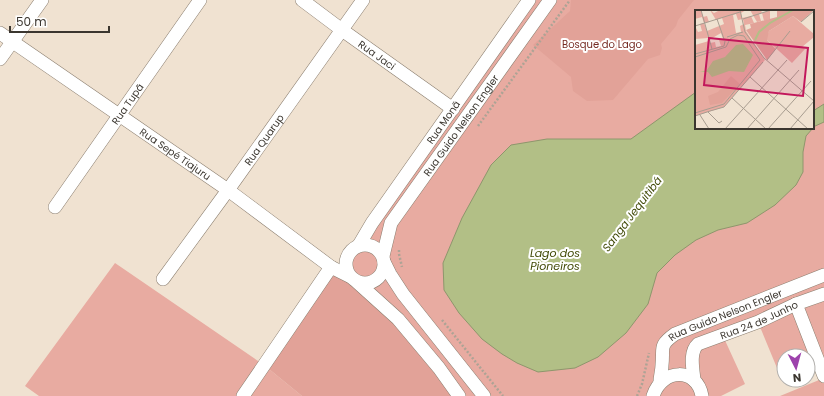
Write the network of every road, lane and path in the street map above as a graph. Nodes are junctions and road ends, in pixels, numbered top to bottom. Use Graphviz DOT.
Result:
graph roads {
  1 [pos="42,0"];
  2 [pos="200,0"];
  3 [pos="302,0"];
  4 [pos="363,0"];
  5 [pos="529,0"];
  6 [pos="550,0"];
  7 [pos="570,0"];
  8 [pos="342,30"];
  9 [pos="0,33"];
  10 [pos="12,42"];
  11 [pos="0,59"];
  12 [pos="453,109"];
  13 [pos="120,115"];
  14 [pos="474,131"];
  15 [pos="228,190"];
  16 [pos="55,207"];
  17 [pos="359,245"];
  18 [pos="399,248"];
  19 [pos="383,259"];
  20 [pos="332,267"];
  21 [pos="403,270"];
  22 [pos="350,274"];
  23 [pos="824,275"];
  24 [pos="163,279"];
  25 [pos="824,294"];
  26 [pos="796,304"];
  27 [pos="439,316"];
  28 [pos="824,376"];
  29 [pos="694,380"];
  30 [pos="660,382"];
  31 [pos="243,396"];
  32 [pos="459,396"];
  33 [pos="484,396"];
  34 [pos="503,396"];
  35 [pos="653,396"];
  36 [pos="702,396"];
  1 -- 10 [label="street"];
  2 -- 13 [label="street, Rua Tupã"];
  3 -- 8 [label="street, Rua Jaci"];
  4 -- 8 [label="street, Rua Quarup"];
  5 -- 12 [label="street, Rua Monã"];
  6 -- 19 [label="street, Rua Guido Nelson Engler"];
  7 -- 14 [label="path"];
  8 -- 12 [label="street, Rua Jaci"];
  8 -- 15 [label="street, Rua Quarup"];
  9 -- 10 [label="street, Rua Sepé Tiajuru"];
  10 -- 11 [label="street"];
  10 -- 13 [label="street, Rua Sepé Tiajuru"];
  12 -- 17 [label="street, Rua Monã"];
  13 -- 15 [label="street, Rua Sepé Tiajuru"];
  13 -- 16 [label="street, Rua Tupã"];
  15 -- 20 [label="street, Rua Sepé Tiajuru"];
  15 -- 24 [label="street, Rua Quarup"];
  17 -- 19 [label="street"];
  17 -- 22 [label="street"];
  18 -- 21 [label="path"];
  19 -- 22 [label="street"];
  19 -- 33 [label="street"];
  20 -- 22 [label="street"];
  20 -- 31 [label="street"];
  22 -- 32 [label="street"];
  23 -- 30 [label="street, Rua Guido Nelson Engler"];
  25 -- 26 [label="street, Rua 24 de Junho"];
  26 -- 28 [label="street"];
  26 -- 29 [label="street, Rua 24 de Junho"];
  27 -- 34 [label="path"];
  29 -- 30 [label="street"];
  29 -- 36 [label="street"];
  30 -- 35 [label="street"];
}
